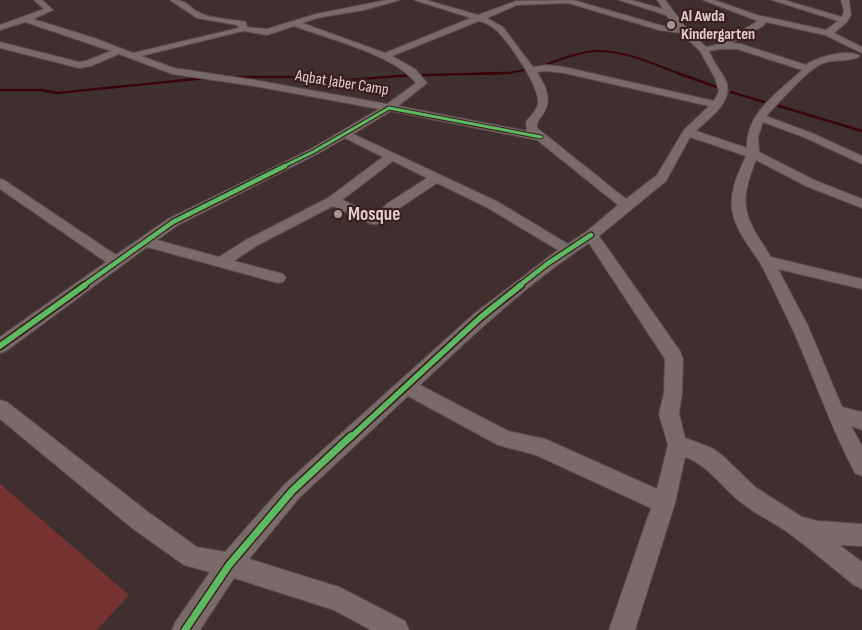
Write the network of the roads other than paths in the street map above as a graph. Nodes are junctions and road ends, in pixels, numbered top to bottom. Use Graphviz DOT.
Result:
graph roads {
  1 [pos="38,0"];
  2 [pos="174,0"];
  3 [pos="396,0"];
  4 [pos="418,0"];
  5 [pos="566,0"];
  6 [pos="623,0"];
  7 [pos="661,0"];
  8 [pos="706,0"];
  9 [pos="776,0"];
  10 [pos="845,0"];
  11 [pos="669,13"];
  12 [pos="482,17"];
  13 [pos="761,18"];
  14 [pos="25,19"];
  15 [pos="844,20"];
  16 [pos="293,23"];
  17 [pos="0,28"];
  18 [pos="243,28"];
  19 [pos="684,31"];
  20 [pos="828,33"];
  21 [pos="0,45"];
  22 [pos="720,46"];
  23 [pos="704,50"];
  24 [pos="119,51"];
  25 [pos="860,55"];
  26 [pos="132,56"];
  27 [pos="385,56"];
  28 [pos="808,69"];
  29 [pos="531,70"];
  30 [pos="717,106"];
  31 [pos="389,108"];
  32 [pos="759,116"];
  33 [pos="531,126"];
  34 [pos="511,131"];
  35 [pos="688,132"];
  36 [pos="345,134"];
  37 [pos="541,137"];
  38 [pos="753,154"];
  39 [pos="390,157"];
  40 [pos="862,160"];
  41 [pos="437,177"];
  42 [pos="0,183"];
  43 [pos="333,201"];
  44 [pos="862,204"];
  45 [pos="626,205"];
  46 [pos="591,235"];
  47 [pos="144,242"];
  48 [pos="568,250"];
  49 [pos="766,261"];
  50 [pos="116,262"];
  51 [pos="221,263"];
  52 [pos="278,278"];
  53 [pos="862,284"];
  54 [pos="0,346"];
  55 [pos="407,387"];
  56 [pos="0,408"];
  57 [pos="835,413"];
  58 [pos="862,421"];
  59 [pos="678,445"];
  60 [pos="862,466"];
  61 [pos="664,503"];
  62 [pos="798,527"];
  63 [pos="862,535"];
  64 [pos="229,565"];
  65 [pos="862,577"];
  66 [pos="185,630"];
  67 [pos="396,630"];
  68 [pos="622,630"];
  1 -- 14 [label="street"];
  2 -- 18 [label="street"];
  3 -- 16 [label="street"];
  4 -- 12 [label="street"];
  5 -- 12 [label="street, Aqbat Jaber Camp"];
  5 -- 19 [label="street"];
  6 -- 11 [label="street"];
  7 -- 11 [label="street"];
  8 -- 13 [label="street"];
  9 -- 15 [label="street"];
  10 -- 15 [label="street"];
  11 -- 19 [label="street"];
  12 -- 27 [label="street, Aqbat Jaber Camp"];
  12 -- 29 [label="street"];
  13 -- 20 [label="street"];
  13 -- 22 [label="street"];
  14 -- 17 [label="street"];
  14 -- 24 [label="street, Aqbat Jaber Camp"];
  15 -- 20 [label="street"];
  16 -- 18 [label="street"];
  16 -- 27 [label="street"];
  18 -- 26 [label="street"];
  19 -- 23 [label="street"];
  20 -- 25 [label="street"];
  21 -- 24 [label="street"];
  22 -- 23 [label="street"];
  22 -- 28 [label="street"];
  23 -- 30 [label="street"];
  24 -- 26 [label="street, Aqbat Jaber Camp"];
  25 -- 28 [label="street"];
  26 -- 31 [label="street, Aqbat Jaber Camp"];
  27 -- 31 [label="street, Aqbat Jaber Camp"];
  28 -- 32 [label="street"];
  29 -- 30 [label="street"];
  29 -- 33 [label="street"];
  30 -- 35 [label="street"];
  31 -- 34 [label="street"];
  31 -- 36 [label="street"];
  32 -- 38 [label="street"];
  32 -- 40 [label="street"];
  33 -- 34 [label="street"];
  33 -- 37 [label="street"];
  34 -- 37 [label="street"];
  35 -- 38 [label="street"];
  35 -- 45 [label="street"];
  36 -- 39 [label="street"];
  36 -- 47 [label="street"];
  37 -- 45 [label="street"];
  38 -- 44 [label="street"];
  38 -- 49 [label="street"];
  39 -- 41 [label="street"];
  39 -- 43 [label="street"];
  41 -- 43 [label="street"];
  41 -- 48 [label="street"];
  42 -- 50 [label="street"];
  43 -- 51 [label="street"];
  45 -- 46 [label="street"];
  46 -- 48 [label="street"];
  46 -- 59 [label="street"];
  47 -- 50 [label="street"];
  47 -- 51 [label="street"];
  48 -- 55 [label="street"];
  49 -- 53 [label="street"];
  49 -- 57 [label="street"];
  50 -- 54 [label="street"];
  51 -- 52 [label="street"];
  55 -- 61 [label="street"];
  55 -- 64 [label="street"];
  56 -- 64 [label="street"];
  57 -- 58 [label="street"];
  57 -- 60 [label="street"];
  59 -- 61 [label="street"];
  59 -- 62 [label="street"];
  61 -- 68 [label="street"];
  62 -- 63 [label="street"];
  62 -- 65 [label="street"];
  64 -- 66 [label="street"];
  64 -- 67 [label="street"];
}
